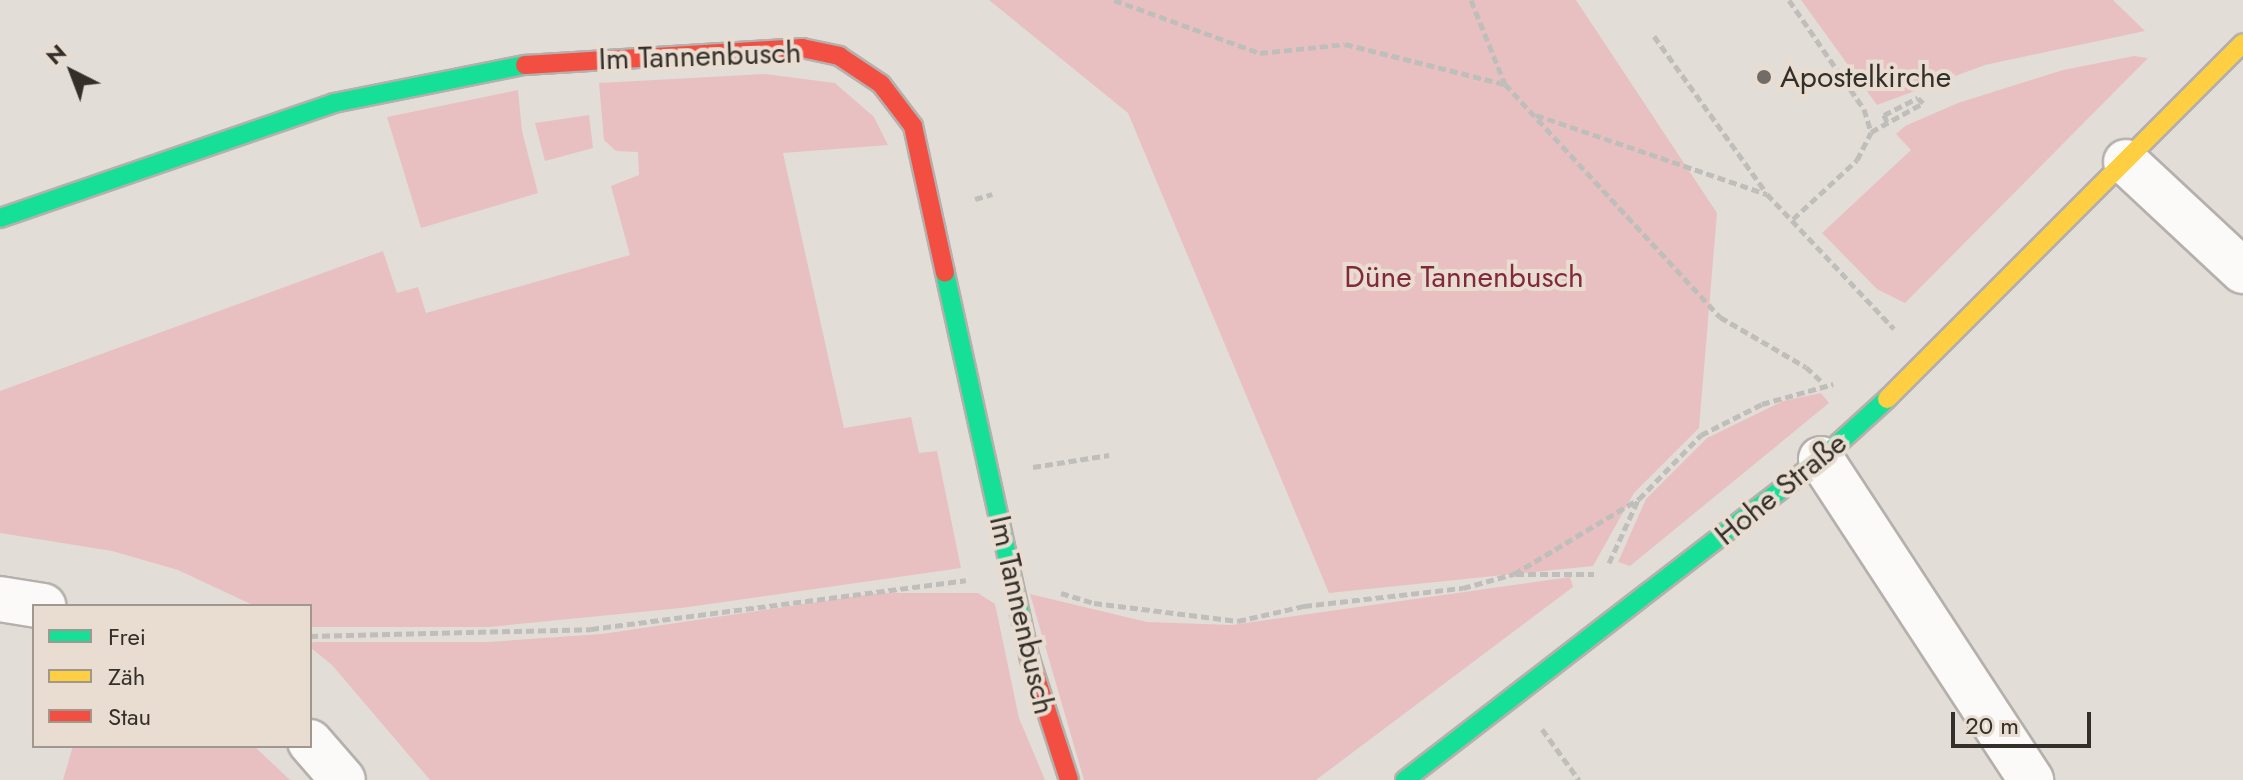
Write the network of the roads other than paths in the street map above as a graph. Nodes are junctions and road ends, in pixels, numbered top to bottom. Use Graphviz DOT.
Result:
graph roads {
  1 [pos="2243,43"];
  2 [pos="2126,162"];
  3 [pos="0,218"];
  4 [pos="2243,271"];
  5 [pos="1821,459"];
  6 [pos="0,599"];
  7 [pos="32,604"];
  8 [pos="312,744"];
  9 [pos="343,780"];
  10 [pos="1069,780"];
  11 [pos="1405,780"];
  12 [pos="2031,780"];
  1 -- 2 [label="street, Hohe Straße"];
  2 -- 4 [label="street"];
  2 -- 5 [label="street, Hohe Straße"];
  3 -- 10 [label="street, Im Tannenbusch"];
  5 -- 11 [label="street, Hohe Straße"];
  5 -- 12 [label="street"];
  6 -- 7 [label="street"];
  8 -- 9 [label="street"];
}
